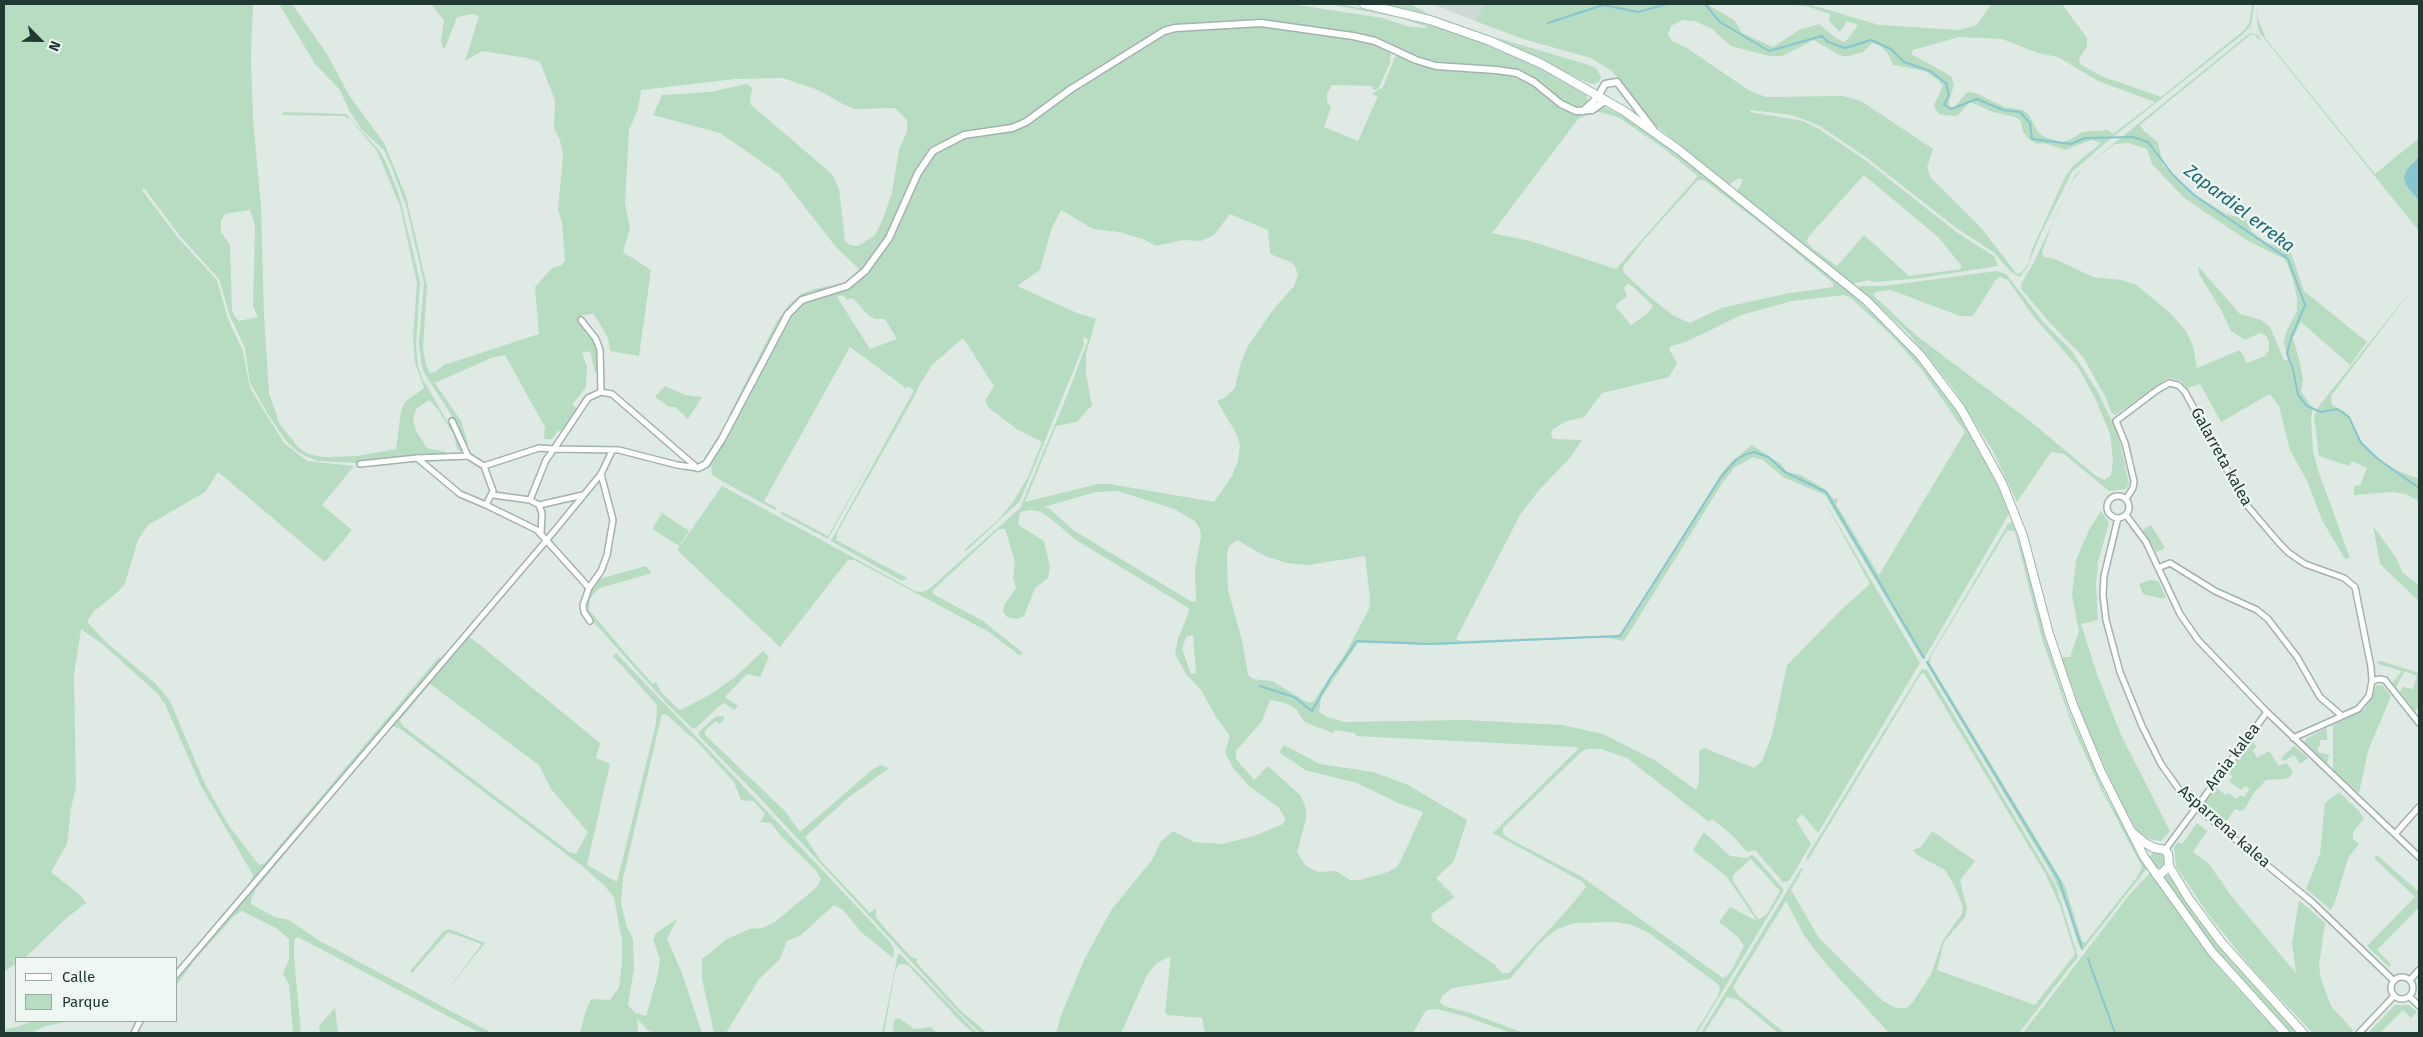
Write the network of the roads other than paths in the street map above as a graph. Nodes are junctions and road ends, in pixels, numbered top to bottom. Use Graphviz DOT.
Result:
graph roads {
  1 [pos="1364,4"];
  2 [pos="1579,84"];
  3 [pos="1602,97"];
  4 [pos="1591,104"];
  5 [pos="1583,111"];
  6 [pos="1657,134"];
  7 [pos="581,320"];
  8 [pos="601,392"];
  9 [pos="452,421"];
  10 [pos="554,449"];
  11 [pos="612,451"];
  12 [pos="468,456"];
  13 [pos="417,458"];
  14 [pos="360,464"];
  15 [pos="484,466"];
  16 [pos="698,468"];
  17 [pos="601,474"];
  18 [pos="493,495"];
  19 [pos="583,495"];
  20 [pos="2126,499"];
  21 [pos="530,500"];
  22 [pos="486,505"];
  23 [pos="539,505"];
  24 [pos="2126,515"];
  25 [pos="2118,518"];
  26 [pos="541,535"];
  27 [pos="546,541"];
  28 [pos="2158,568"];
  29 [pos="589,588"];
  30 [pos="590,621"];
  31 [pos="2372,681"];
  32 [pos="2267,712"];
  33 [pos="2342,716"];
  34 [pos="2419,723"];
  35 [pos="2293,738"];
  36 [pos="2196,807"];
  37 [pos="2419,807"];
  38 [pos="2131,832"];
  39 [pos="2395,834"];
  40 [pos="2154,848"];
  41 [pos="2164,850"];
  42 [pos="2144,857"];
  43 [pos="2419,857"];
  44 [pos="2169,866"];
  45 [pos="2156,874"];
  46 [pos="2419,970"];
  47 [pos="178,973"];
  48 [pos="2410,980"];
  49 [pos="2394,981"];
  50 [pos="2394,996"];
  51 [pos="2410,997"];
  52 [pos="2419,1006"];
  53 [pos="2285,1033"];
  54 [pos="2303,1033"];
  55 [pos="2359,1033"];
  1 -- 2 [label="main road"];
  2 -- 3 [label="main road"];
  2 -- 4 [label="street"];
  3 -- 4 [label="street"];
  3 -- 5 [label="street"];
  3 -- 6 [label="main road"];
  3 -- 6 [label="street"];
  4 -- 5 [label="street"];
  5 -- 16 [label="street"];
  6 -- 38 [label="main road"];
  7 -- 8 [label="street"];
  8 -- 10 [label="street"];
  8 -- 16 [label="street"];
  9 -- 12 [label="street"];
  10 -- 11 [label="street"];
  10 -- 15 [label="street"];
  10 -- 21 [label="street"];
  11 -- 16 [label="street"];
  11 -- 17 [label="street"];
  12 -- 13 [label="street"];
  12 -- 15 [label="street"];
  13 -- 14 [label="street"];
  13 -- 22 [label="street"];
  15 -- 18 [label="street"];
  17 -- 19 [label="street"];
  17 -- 29 [label="street"];
  18 -- 21 [label="street"];
  18 -- 22 [label="street"];
  19 -- 23 [label="street"];
  19 -- 27 [label="street"];
  20 -- 24 [label="street"];
  20 -- 25 [label="street"];
  20 -- 31 [label="street, Galarreta kalea"];
  21 -- 23 [label="street"];
  22 -- 26 [label="street"];
  23 -- 26 [label="street"];
  24 -- 25 [label="street"];
  24 -- 28 [label="street"];
  25 -- 36 [label="street, Asparrena kalea"];
  26 -- 27 [label="street"];
  27 -- 29 [label="street"];
  27 -- 47 [label="street"];
  28 -- 32 [label="street"];
  28 -- 33 [label="street"];
  29 -- 30 [label="street"];
  31 -- 33 [label="street, Galarreta kalea"];
  31 -- 34 [label="street"];
  32 -- 35 [label="street"];
  32 -- 36 [label="street, Araia kalea"];
  33 -- 35 [label="street, Galarreta kalea"];
  35 -- 39 [label="street"];
  36 -- 41 [label="street, Araia kalea"];
  36 -- 49 [label="street, Asparrena kalea"];
  37 -- 39 [label="street"];
  38 -- 40 [label="main road"];
  38 -- 42 [label="main road"];
  39 -- 43 [label="street"];
  40 -- 41 [label="main road"];
  40 -- 42 [label="main road"];
  41 -- 44 [label="main road"];
  42 -- 45 [label="main road"];
  44 -- 45 [label="main road"];
  44 -- 54 [label="main road"];
  45 -- 53 [label="main road"];
  46 -- 48 [label="street"];
  48 -- 49 [label="street"];
  48 -- 51 [label="street"];
  49 -- 50 [label="street"];
  50 -- 51 [label="street"];
  50 -- 55 [label="street"];
  51 -- 52 [label="street"];
}
